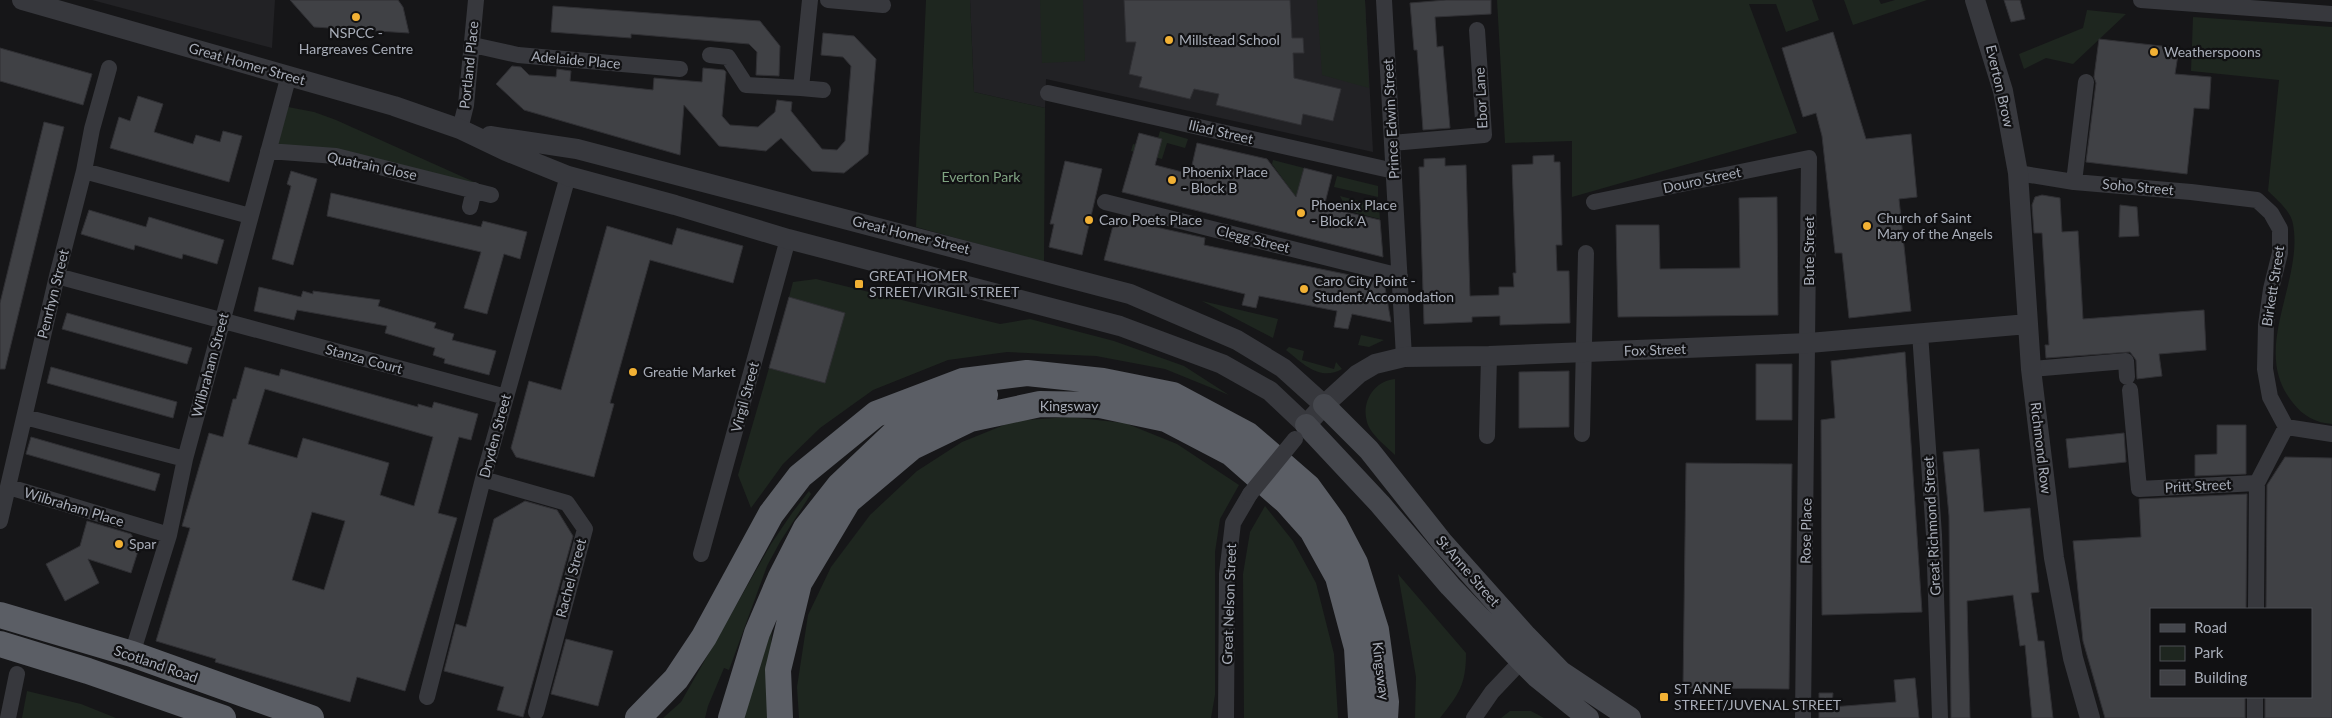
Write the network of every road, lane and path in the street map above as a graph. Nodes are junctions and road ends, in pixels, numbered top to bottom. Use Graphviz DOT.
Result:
graph roads {
  1 [pos="22,0"];
  2 [pos="476,0"];
  3 [pos="810,0"];
  4 [pos="828,0"];
  5 [pos="1384,0"];
  6 [pos="1975,0"];
  7 [pos="2142,0"];
  8 [pos="883,5"];
  9 [pos="2332,14"];
  10 [pos="1477,30"];
  11 [pos="473,45"];
  12 [pos="710,55"];
  13 [pos="109,68"];
  14 [pos="680,69"];
  15 [pos="289,75"];
  16 [pos="2086,82"];
  17 [pos="801,88"];
  18 [pos="823,90"];
  19 [pos="1048,93"];
  20 [pos="466,131"];
  21 [pos="1392,143"];
  22 [pos="268,151"];
  23 [pos="1809,158"];
  24 [pos="84,171"];
  25 [pos="1394,172"];
  26 [pos="2018,173"];
  27 [pos="568,176"];
  28 [pos="2074,182"];
  29 [pos="474,190"];
  30 [pos="491,194"];
  31 [pos="2257,200"];
  32 [pos="1105,202"];
  33 [pos="1594,202"];
  34 [pos="470,207"];
  35 [pos="250,216"];
  36 [pos="788,239"];
  37 [pos="1586,253"];
  38 [pos="57,276"];
  39 [pos="1400,276"];
  40 [pos="222,321"];
  41 [pos="2028,324"];
  42 [pos="1920,334"];
  43 [pos="1809,344"];
  44 [pos="1584,352"];
  45 [pos="1488,356"];
  46 [pos="1404,357"];
  47 [pos="2031,369"];
  48 [pos="1103,381"];
  49 [pos="506,397"];
  50 [pos="1324,405"];
  51 [pos="25,417"];
  52 [pos="2286,427"];
  53 [pos="1301,432"];
  54 [pos="1582,434"];
  55 [pos="2332,434"];
  56 [pos="1487,436"];
  57 [pos="184,459"];
  58 [pos="483,479"];
  59 [pos="2257,483"];
  60 [pos="9,487"];
  61 [pos="0,521"];
  62 [pos="169,535"];
  63 [pos="701,554"];
  64 [pos="2256,608"];
  65 [pos="0,615"];
  66 [pos="0,644"];
  67 [pos="132,654"];
  68 [pos="1529,654"];
  69 [pos="17,674"];
  70 [pos="427,696"];
  71 [pos="2255,698"];
  72 [pos="536,712"];
  73 [pos="219,717"];
  74 [pos="8,718"];
  75 [pos="311,718"];
  76 [pos="638,718"];
  77 [pos="731,718"];
  78 [pos="780,718"];
  79 [pos="1226,718"];
  80 [pos="1361,718"];
  81 [pos="1385,718"];
  82 [pos="1474,718"];
  83 [pos="1588,718"];
  84 [pos="1630,718"];
  85 [pos="1803,718"];
  86 [pos="1940,718"];
  87 [pos="2090,718"];
  88 [pos="2255,718"];
  1 -- 15 [label="street, Great Homer Street"];
  2 -- 11 [label="street, Portland Place"];
  3 -- 17 [label="street"];
  4 -- 8 [label="street"];
  5 -- 21 [label="street, Prince Edwin Street"];
  6 -- 26 [label="street, Everton Brow"];
  7 -- 9 [label="street"];
  10 -- 21 [label="street, Ebor Lane"];
  11 -- 14 [label="street, Adelaide Place"];
  11 -- 20 [label="street, Portland Place"];
  12 -- 17 [label="street"];
  13 -- 24 [label="street, Penrhyn Street"];
  15 -- 20 [label="street, Great Homer Street"];
  15 -- 22 [label="street, Wilbraham Street"];
  16 -- 28 [label="street"];
  17 -- 18 [label="street"];
  19 -- 25 [label="street, Iliad Street"];
  20 -- 27 [label="street, Great Homer Street"];
  20 -- 50 [label="street, Great Homer Street"];
  21 -- 25 [label="street, Prince Edwin Street"];
  22 -- 29 [label="street, Quatrain Close"];
  22 -- 35 [label="street, Wilbraham Street"];
  23 -- 33 [label="street, Douro Street"];
  23 -- 43 [label="street, Bute Street"];
  24 -- 35 [label="street"];
  24 -- 38 [label="street, Penrhyn Street"];
  25 -- 39 [label="street, Prince Edwin Street"];
  26 -- 28 [label="street, Soho Street"];
  26 -- 41 [label="street, Richmond Row"];
  27 -- 36 [label="street, Great Homer Street"];
  27 -- 49 [label="street, Dryden Street"];
  28 -- 31 [label="street, Soho Street"];
  29 -- 30 [label="street, Quatrain Close"];
  29 -- 34 [label="street"];
  31 -- 52 [label="street, Birkett Street"];
  32 -- 39 [label="street, Clegg Street"];
  35 -- 40 [label="street, Wilbraham Street"];
  36 -- 53 [label="street, Great Homer Street"];
  36 -- 63 [label="street, Virgil Street"];
  37 -- 44 [label="street"];
  38 -- 40 [label="street, Stanza Court"];
  38 -- 51 [label="street, Penrhyn Street"];
  39 -- 46 [label="street, Prince Edwin Street"];
  40 -- 49 [label="street, Stanza Court"];
  40 -- 57 [label="street, Wilbraham Street"];
  41 -- 42 [label="street, Fox Street"];
  41 -- 47 [label="street, Richmond Row"];
  42 -- 43 [label="street, Fox Street"];
  42 -- 86 [label="street, Great Richmond Street"];
  43 -- 44 [label="street, Fox Street"];
  43 -- 85 [label="street, Rose Place"];
  44 -- 45 [label="street, Fox Street"];
  44 -- 54 [label="street"];
  45 -- 46 [label="street, Fox Street"];
  45 -- 56 [label="street"];
  46 -- 50 [label="street, Fox Street"];
  47 -- 59 [label="street, Pritt Street"];
  47 -- 87 [label="street, Richmond Row"];
  48 -- 76 [label="highway"];
  48 -- 77 [label="highway"];
  48 -- 81 [label="highway, Kingsway"];
  49 -- 58 [label="street, Dryden Street"];
  50 -- 53 [label="street, Fox Street"];
  50 -- 68 [label="main road, St Anne Street"];
  51 -- 57 [label="street"];
  51 -- 60 [label="street, Penrhyn Street"];
  52 -- 55 [label="street"];
  52 -- 59 [label="street"];
  53 -- 68 [label="main road, St Anne Street"];
  53 -- 79 [label="street, Great Nelson Street, bridge"];
  57 -- 62 [label="street, Wilbraham Street"];
  58 -- 70 [label="street, Dryden Street"];
  58 -- 72 [label="street, Rachel Street"];
  59 -- 64 [label="street"];
  60 -- 61 [label="street, Penrhyn Street"];
  60 -- 62 [label="street, Wilbraham Place"];
  62 -- 67 [label="street, Wilbraham Street"];
  65 -- 67 [label="highway, Scotland Road"];
  66 -- 73 [label="highway, Scotland Road"];
  67 -- 75 [label="highway, Scotland Road"];
  68 -- 82 [label="street"];
  68 -- 83 [label="main road, St Anne Street"];
  68 -- 84 [label="main road, St Anne Street"];
  69 -- 74 [label="street"];
  71 -- 88 [label="street"];
  78 -- 80 [label="highway, Kingsway"];
}
